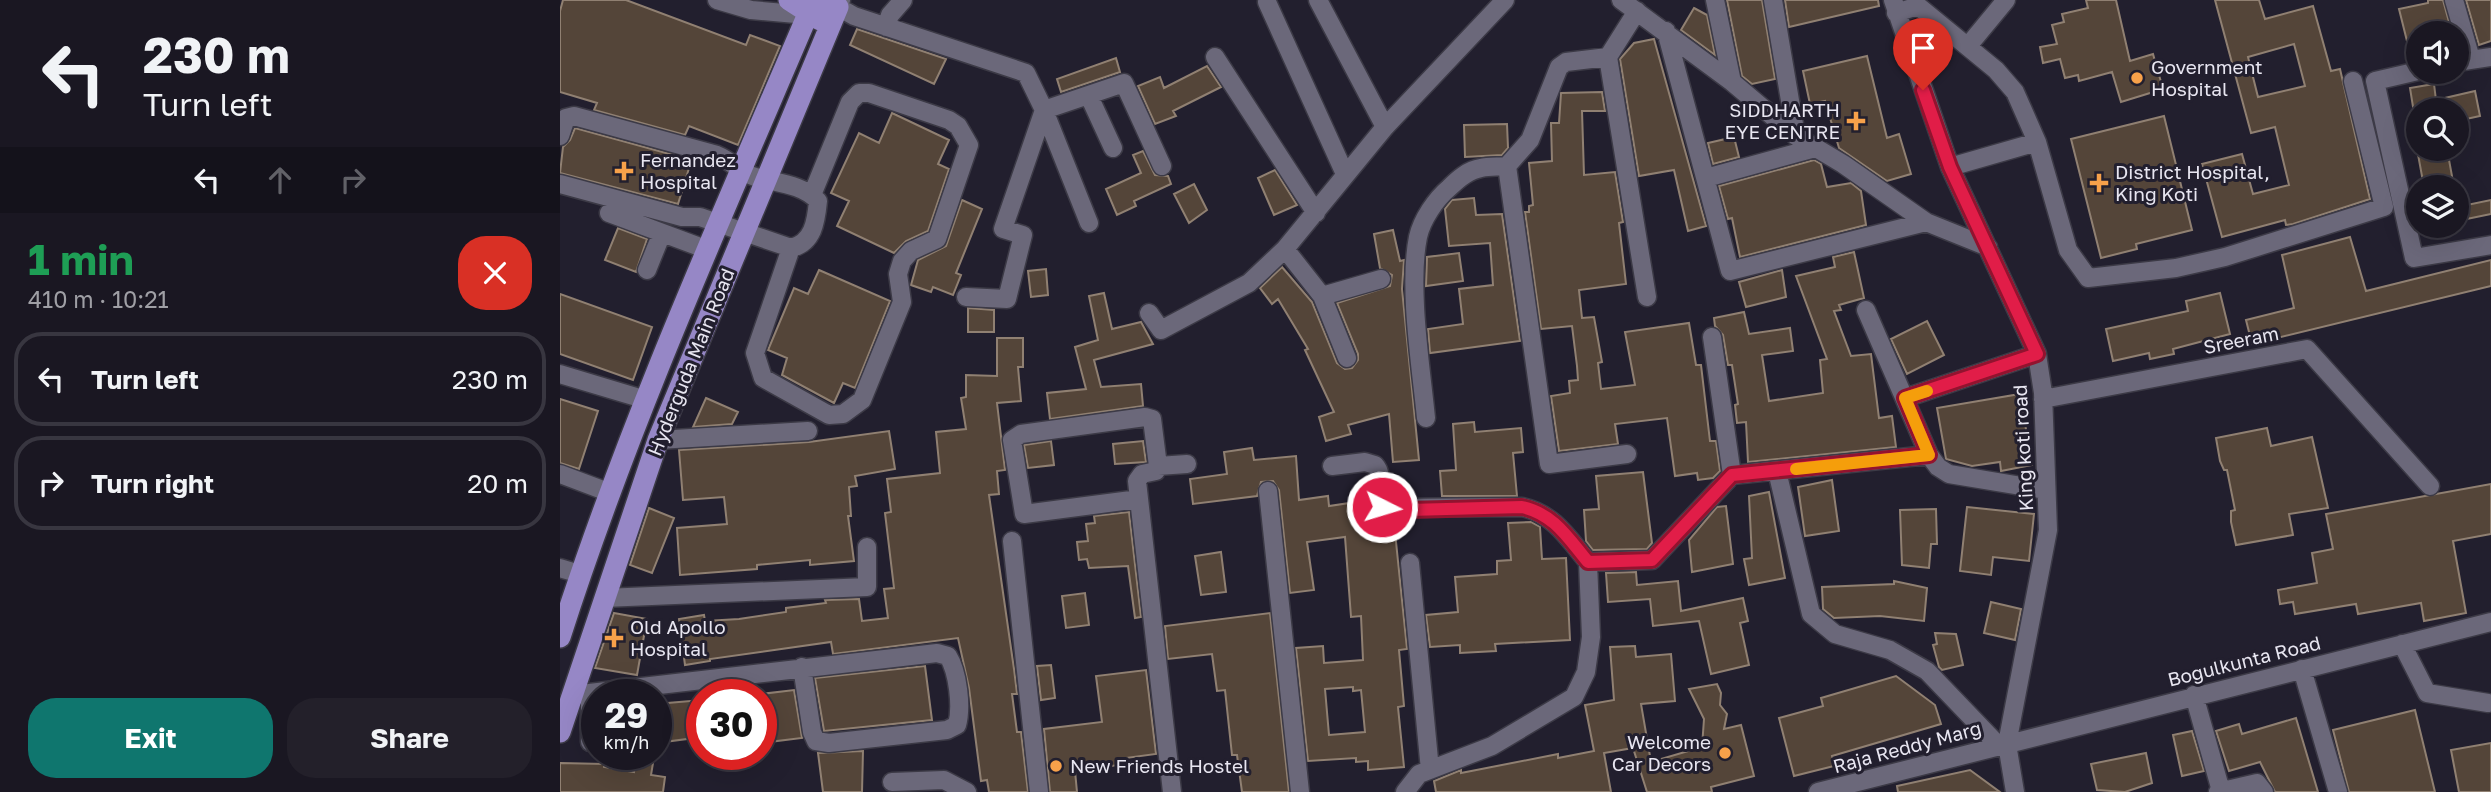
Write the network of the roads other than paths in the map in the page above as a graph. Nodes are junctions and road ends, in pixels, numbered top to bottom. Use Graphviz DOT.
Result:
graph roads {
  1 [pos="717,0"];
  2 [pos="789,0"];
  3 [pos="903,0"];
  4 [pos="1318,0"];
  5 [pos="1505,0"];
  6 [pos="1621,0"];
  7 [pos="1715,0"];
  8 [pos="1773,0"];
  9 [pos="2006,0"];
  10 [pos="2454,0"];
  11 [pos="1267,2"];
  12 [pos="1921,3"];
  13 [pos="1894,6"];
  14 [pos="830,9"];
  15 [pos="1637,11"];
  16 [pos="2457,21"];
  17 [pos="886,27"];
  18 [pos="1666,31"];
  19 [pos="1968,46"];
  20 [pos="1215,57"];
  21 [pos="1608,57"];
  22 [pos="2491,57"];
  23 [pos="2469,60"];
  24 [pos="2406,74"];
  25 [pos="2353,81"];
  26 [pos="1732,82"];
  27 [pos="1089,96"];
  28 [pos="1044,110"];
  29 [pos="1385,127"];
  30 [pos="560,136"];
  31 [pos="1796,136"];
  32 [pos="2037,142"];
  33 [pos="1114,148"];
  34 [pos="1815,148"];
  35 [pos="1162,166"];
  36 [pos="1507,166"];
  37 [pos="1950,167"];
  38 [pos="741,171"];
  39 [pos="1345,174"];
  40 [pos="768,177"];
  41 [pos="1706,178"];
  42 [pos="560,184"];
  43 [pos="812,195"];
  44 [pos="609,213"];
  45 [pos="1315,213"];
  46 [pos="1926,222"];
  47 [pos="1088,223"];
  48 [pos="720,225"];
  49 [pos="662,233"];
  50 [pos="744,233"];
  51 [pos="2491,245"];
  52 [pos="1988,247"];
  53 [pos="791,248"];
  54 [pos="1285,249"];
  55 [pos="708,250"];
  56 [pos="647,270"];
  57 [pos="1381,279"];
  58 [pos="1322,296"];
  59 [pos="966,297"];
  60 [pos="1647,297"];
  61 [pos="1866,310"];
  62 [pos="1149,313"];
  63 [pos="1712,337"];
  64 [pos="2037,354"];
  65 [pos="1347,358"];
  66 [pos="560,374"];
  67 [pos="1905,398"];
  68 [pos="643,399"];
  69 [pos="2043,399"];
  70 [pos="1426,418"];
  71 [pos="808,431"];
  72 [pos="658,440"];
  73 [pos="1627,454"];
  74 [pos="1929,455"];
  75 [pos="1187,464"];
  76 [pos="1158,466"];
  77 [pos="1332,466"];
  78 [pos="1777,471"];
  79 [pos="560,474"];
  80 [pos="1732,475"];
  81 [pos="2430,486"];
  82 [pos="2046,489"];
  83 [pos="1268,491"];
  84 [pos="608,492"];
  85 [pos="1139,499"];
  86 [pos="1012,541"];
  87 [pos="867,547"];
  88 [pos="1588,562"];
  89 [pos="1409,563"];
  90 [pos="570,571"];
  91 [pos="604,598"];
  92 [pos="2491,622"];
  93 [pos="560,637"];
  94 [pos="2402,644"];
  95 [pos="802,667"];
  96 [pos="2302,669"];
  97 [pos="585,679"];
  98 [pos="672,683"];
  99 [pos="581,694"];
  100 [pos="2194,695"];
  101 [pos="2488,703"];
  102 [pos="560,732"];
  103 [pos="2003,745"];
  104 [pos="1430,770"];
  105 [pos="892,782"];
  106 [pos="2220,791"];
  107 [pos="967,792"];
  108 [pos="1039,792"];
  109 [pos="1172,792"];
  110 [pos="1300,792"];
  111 [pos="1405,792"];
  112 [pos="1818,792"];
  113 [pos="2015,792"];
  114 [pos="2264,792"];
  115 [pos="2338,792"];
  1 -- 14 [label="street"];
  2 -- 14 [label="main road"];
  3 -- 17 [label="street"];
  4 -- 29 [label="street"];
  5 -- 29 [label="street"];
  6 -- 15 [label="street"];
  7 -- 26 [label="street"];
  8 -- 31 [label="street"];
  9 -- 19 [label="street"];
  10 -- 16 [label="street"];
  11 -- 39 [label="street"];
  12 -- 13 [label="street"];
  12 -- 19 [label="street"];
  13 -- 37 [label="street, King koti road"];
  14 -- 17 [label="street"];
  14 -- 38 [label="main road, Hyderguda Main Road"];
  14 -- 40 [label="main road, Hyderguda Main Road"];
  15 -- 18 [label="street"];
  15 -- 21 [label="street"];
  17 -- 28 [label="street"];
  18 -- 26 [label="street"];
  18 -- 41 [label="street"];
  19 -- 32 [label="street"];
  20 -- 45 [label="street"];
  21 -- 36 [label="street"];
  21 -- 60 [label="street"];
  22 -- 23 [label="street"];
  24 -- 51 [label="street"];
  25 -- 32 [label="street"];
  26 -- 31 [label="street"];
  27 -- 28 [label="street"];
  27 -- 33 [label="street"];
  27 -- 35 [label="street"];
  28 -- 47 [label="street"];
  28 -- 59 [label="street"];
  29 -- 39 [label="street"];
  30 -- 38 [label="street"];
  31 -- 34 [label="street"];
  32 -- 37 [label="street"];
  34 -- 41 [label="street"];
  34 -- 46 [label="street"];
  36 -- 70 [label="street"];
  36 -- 73 [label="street"];
  37 -- 52 [label="street, King koti road"];
  38 -- 40 [label="street"];
  38 -- 48 [label="main road, Hyderguda Main Road"];
  39 -- 45 [label="street"];
  40 -- 43 [label="street"];
  40 -- 50 [label="main road, Hyderguda Main Road"];
  41 -- 46 [label="street"];
  42 -- 48 [label="street"];
  43 -- 53 [label="street"];
  43 -- 53 [label="street"];
  44 -- 49 [label="street"];
  45 -- 54 [label="street"];
  46 -- 52 [label="street"];
  48 -- 50 [label="street"];
  48 -- 55 [label="main road, Hyderguda Main Road"];
  49 -- 55 [label="street"];
  49 -- 56 [label="street"];
  50 -- 53 [label="street"];
  50 -- 72 [label="main road, Hyderguda Main Road"];
  52 -- 64 [label="street, King koti road"];
  54 -- 58 [label="street"];
  54 -- 62 [label="street"];
  55 -- 68 [label="main road, Hyderguda Main Road"];
  57 -- 58 [label="street"];
  58 -- 65 [label="street"];
  61 -- 67 [label="street"];
  63 -- 80 [label="street"];
  64 -- 67 [label="street"];
  64 -- 69 [label="street, King koti road"];
  66 -- 68 [label="street"];
  67 -- 74 [label="street"];
  68 -- 84 [label="main road, Hyderguda Main Road"];
  69 -- 81 [label="street, Sreeram"];
  69 -- 82 [label="street, King koti road"];
  71 -- 72 [label="street"];
  72 -- 91 [label="main road, Hyderguda Main Road"];
  74 -- 78 [label="street"];
  74 -- 82 [label="street"];
  75 -- 76 [label="street"];
  76 -- 85 [label="street"];
  76 -- 85 [label="street"];
  77 -- 88 [label="street"];
  78 -- 80 [label="street"];
  78 -- 103 [label="street"];
  79 -- 84 [label="street"];
  80 -- 88 [label="street"];
  82 -- 103 [label="street, King koti road"];
  83 -- 110 [label="street"];
  84 -- 90 [label="main road, Hyderguda Main Road"];
  85 -- 109 [label="street"];
  86 -- 108 [label="street"];
  87 -- 91 [label="street"];
  88 -- 104 [label="street"];
  89 -- 104 [label="street"];
  90 -- 93 [label="main road, Hyderguda Main Road"];
  91 -- 97 [label="main road, Hyderguda Main Road"];
  92 -- 94 [label="street, Bogulkunta Road"];
  94 -- 96 [label="street, Bogulkunta Road"];
  94 -- 101 [label="street"];
  95 -- 95 [label="street"];
  95 -- 98 [label="street"];
  96 -- 100 [label="street, Bogulkunta Road"];
  96 -- 115 [label="street"];
  99 -- 102 [label="main road, Hyderguda Main Road"];
  100 -- 103 [label="street, Bogulkunta Road"];
  100 -- 106 [label="street"];
  103 -- 112 [label="street, Raja Reddy Marg"];
  103 -- 113 [label="street, King koti road"];
  104 -- 111 [label="street"];
  105 -- 107 [label="street"];
  106 -- 114 [label="street"];
}
